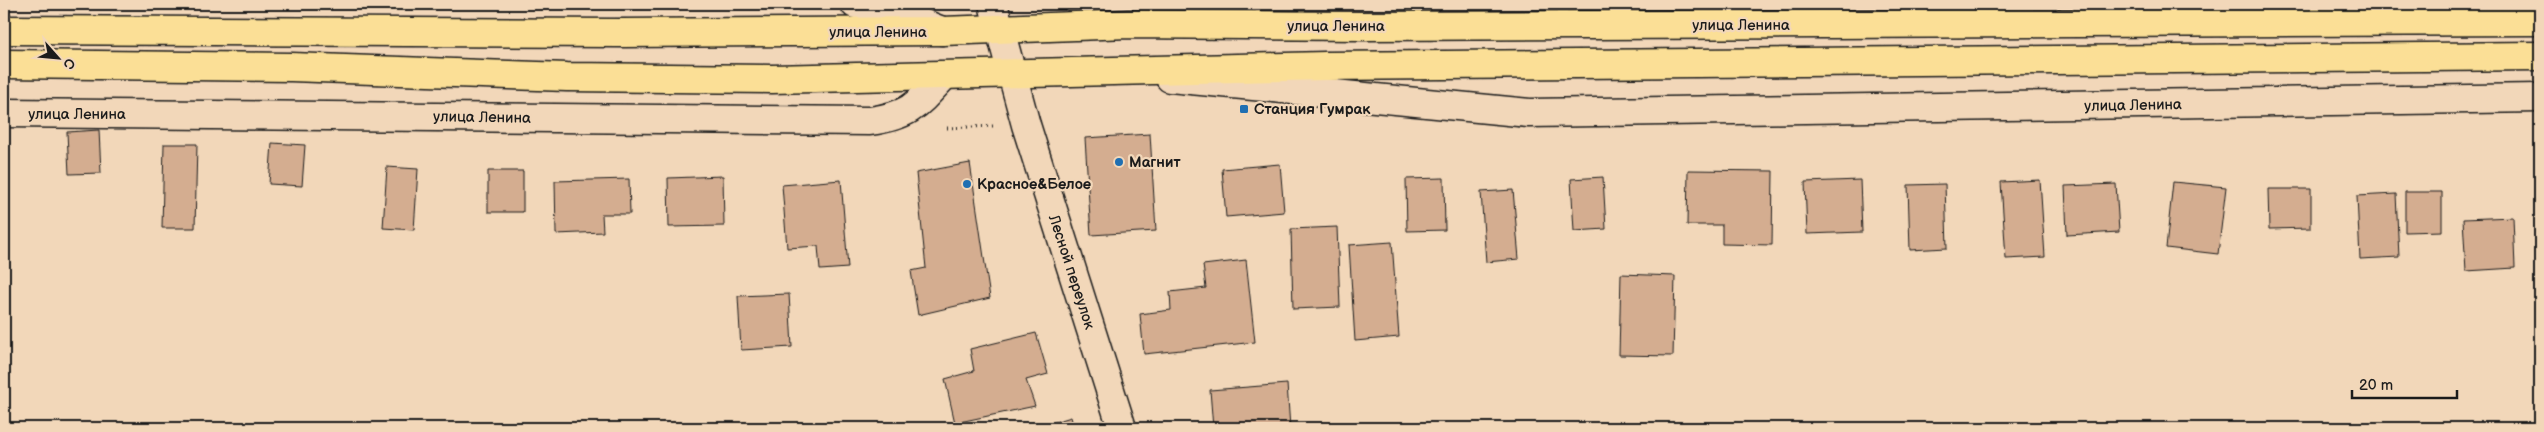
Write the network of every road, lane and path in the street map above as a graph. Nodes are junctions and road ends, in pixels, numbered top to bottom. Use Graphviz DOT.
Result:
graph roads {
  1 [pos="855,4"];
  2 [pos="995,16"];
  3 [pos="2540,21"];
  4 [pos="4,30"];
  5 [pos="942,32"];
  6 [pos="2540,56"];
  7 [pos="4,64"];
  8 [pos="1129,71"];
  9 [pos="1011,74"];
  10 [pos="944,76"];
  11 [pos="2540,98"];
  12 [pos="4,113"];
  13 [pos="1026,125"];
  14 [pos="947,128"];
  15 [pos="1122,428"];
  1 -- 5 [label="street, улица Ленина"];
  2 -- 3 [label="main road, улица Ленина"];
  2 -- 5 [label="main road, улица Ленина"];
  2 -- 9 [label="street, Лесной переулок"];
  4 -- 5 [label="main road, улица Ленина"];
  6 -- 8 [label="main road, улица Ленина"];
  7 -- 10 [label="main road, улица Ленина"];
  8 -- 9 [label="main road, улица Ленина"];
  8 -- 11 [label="street, улица Ленина"];
  9 -- 10 [label="main road, улица Ленина"];
  9 -- 13 [label="street, Лесной переулок"];
  10 -- 12 [label="street, улица Ленина"];
  13 -- 14 [label="path"];
  13 -- 15 [label="street, Лесной переулок"];
}
